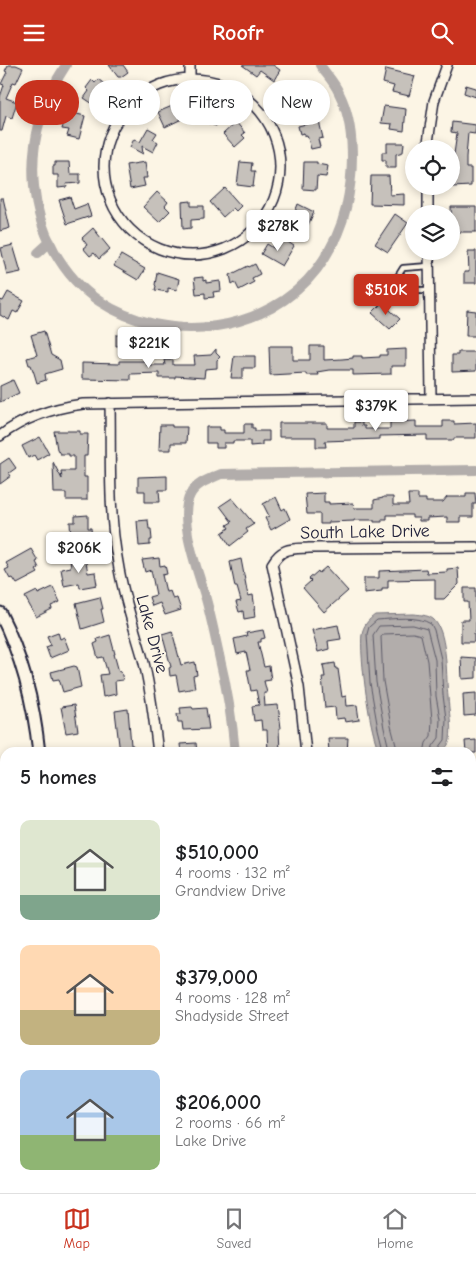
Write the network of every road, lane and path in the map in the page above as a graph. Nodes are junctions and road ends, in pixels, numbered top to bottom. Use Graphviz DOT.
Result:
graph roads {
  1 [pos="190,65"];
  2 [pos="447,65"];
  3 [pos="190,79"];
  4 [pos="428,140"];
  5 [pos="429,260"];
  6 [pos="429,266"];
  7 [pos="430,290"];
  8 [pos="476,398"];
  9 [pos="431,399"];
  10 [pos="110,403"];
  11 [pos="0,436"];
  12 [pos="476,547"];
  13 [pos="0,613"];
  14 [pos="38,747"];
  15 [pos="157,747"];
  16 [pos="305,747"];
  1 -- 3 [label="street"];
  2 -- 4 [label="street"];
  3 -- 3 [label="street"];
  5 -- 6 [label="street"];
  6 -- 7 [label="street"];
  6 -- 7 [label="lane"];
  7 -- 9 [label="street"];
  8 -- 9 [label="street"];
  9 -- 10 [label="street"];
  10 -- 11 [label="street"];
  10 -- 15 [label="street, Lake Drive"];
  12 -- 16 [label="street, South Lake Drive"];
  13 -- 14 [label="street"];
}
